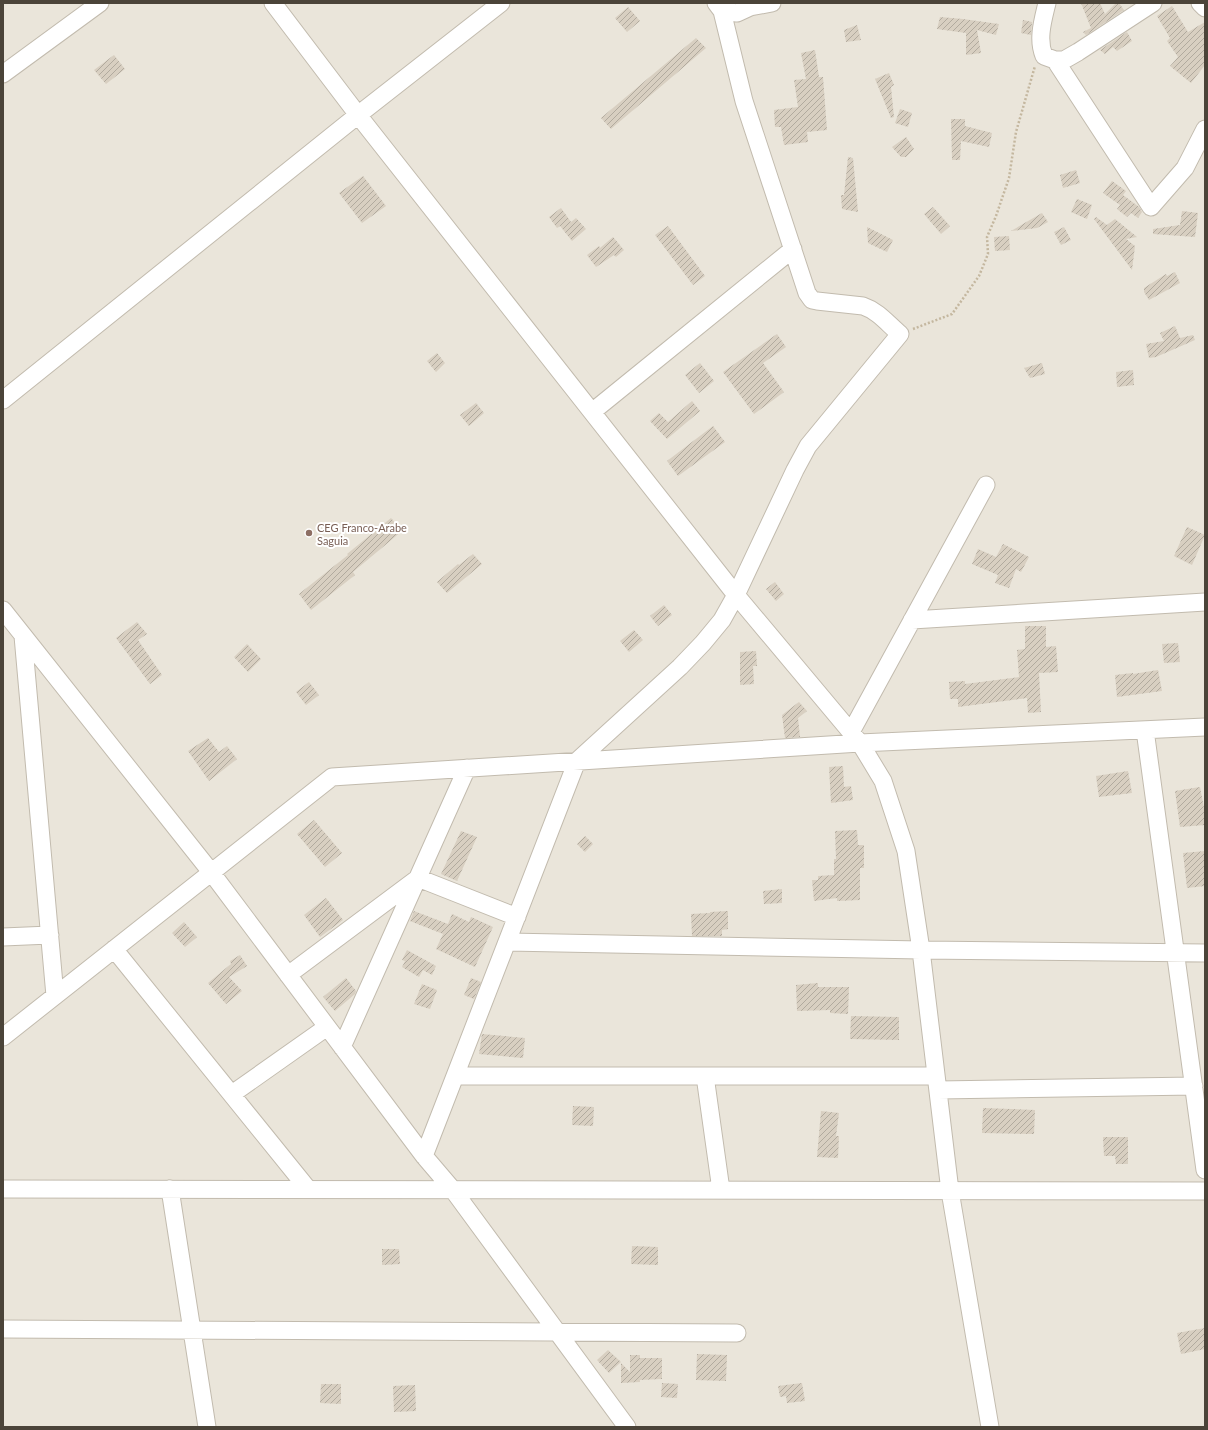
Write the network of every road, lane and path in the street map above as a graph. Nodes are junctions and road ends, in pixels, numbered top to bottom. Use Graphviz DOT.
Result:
graph roads {
  1 [pos="100,3"];
  2 [pos="273,3"];
  3 [pos="501,3"];
  4 [pos="772,3"];
  5 [pos="1047,3"];
  6 [pos="1153,3"];
  7 [pos="1200,3"];
  8 [pos="719,7"];
  9 [pos="1205,8"];
  10 [pos="1040,48"];
  11 [pos="1055,60"];
  12 [pos="3,74"];
  13 [pos="358,115"];
  14 [pos="1205,129"];
  15 [pos="793,248"];
  16 [pos="900,334"];
  17 [pos="3,400"];
  18 [pos="592,412"];
  19 [pos="986,485"];
  20 [pos="736,595"];
  21 [pos="1205,602"];
  22 [pos="3,610"];
  23 [pos="912,620"];
  24 [pos="23,636"];
  25 [pos="1205,727"];
  26 [pos="1145,730"];
  27 [pos="856,738"];
  28 [pos="577,761"];
  29 [pos="468,768"];
  30 [pos="212,872"];
  31 [pos="418,878"];
  32 [pos="517,917"];
  33 [pos="50,935"];
  34 [pos="3,937"];
  35 [pos="507,942"];
  36 [pos="114,949"];
  37 [pos="921,950"];
  38 [pos="1175,953"];
  39 [pos="1205,953"];
  40 [pos="288,974"];
  41 [pos="55,996"];
  42 [pos="327,1027"];
  43 [pos="3,1037"];
  44 [pos="342,1047"];
  45 [pos="455,1076"];
  46 [pos="705,1076"];
  47 [pos="937,1083"];
  48 [pos="1194,1086"];
  49 [pos="232,1094"];
  50 [pos="424,1156"];
  51 [pos="1205,1170"];
  52 [pos="3,1189"];
  53 [pos="170,1189"];
  54 [pos="308,1190"];
  55 [pos="453,1190"];
  56 [pos="721,1190"];
  57 [pos="950,1191"];
  58 [pos="1205,1191"];
  59 [pos="3,1328"];
  60 [pos="192,1330"];
  61 [pos="557,1332"];
  62 [pos="738,1333"];
  63 [pos="208,1427"];
  64 [pos="627,1427"];
  65 [pos="990,1427"];
  1 -- 12 [label="street"];
  2 -- 13 [label="street"];
  3 -- 13 [label="street"];
  4 -- 8 [label="street"];
  5 -- 10 [label="street"];
  6 -- 11 [label="street"];
  7 -- 9 [label="street"];
  8 -- 15 [label="street"];
  10 -- 11 [label="street"];
  10 -- 16 [label="path"];
  11 -- 14 [label="street"];
  13 -- 17 [label="street"];
  13 -- 18 [label="street"];
  15 -- 16 [label="street"];
  15 -- 18 [label="street"];
  16 -- 20 [label="street"];
  18 -- 20 [label="street"];
  19 -- 23 [label="street"];
  20 -- 27 [label="street"];
  20 -- 28 [label="street"];
  21 -- 23 [label="street"];
  22 -- 24 [label="street"];
  23 -- 27 [label="street"];
  24 -- 30 [label="street"];
  24 -- 33 [label="street"];
  25 -- 26 [label="street"];
  26 -- 27 [label="street"];
  26 -- 38 [label="street"];
  27 -- 28 [label="street"];
  27 -- 37 [label="street"];
  28 -- 29 [label="street"];
  28 -- 32 [label="street"];
  29 -- 30 [label="street"];
  29 -- 31 [label="street"];
  30 -- 36 [label="street"];
  30 -- 40 [label="street"];
  31 -- 32 [label="street"];
  31 -- 40 [label="street"];
  31 -- 44 [label="street"];
  32 -- 35 [label="street"];
  33 -- 34 [label="street"];
  33 -- 41 [label="street"];
  35 -- 37 [label="street"];
  35 -- 45 [label="street"];
  36 -- 41 [label="street"];
  36 -- 49 [label="street"];
  37 -- 38 [label="street"];
  37 -- 47 [label="street"];
  38 -- 39 [label="street"];
  38 -- 48 [label="street"];
  40 -- 42 [label="street"];
  41 -- 43 [label="street"];
  42 -- 44 [label="street"];
  42 -- 49 [label="street"];
  44 -- 50 [label="street"];
  45 -- 46 [label="street"];
  45 -- 50 [label="street"];
  46 -- 47 [label="street"];
  46 -- 56 [label="street"];
  47 -- 48 [label="street"];
  47 -- 57 [label="street"];
  48 -- 51 [label="street"];
  49 -- 54 [label="street"];
  50 -- 55 [label="street"];
  52 -- 53 [label="street"];
  53 -- 54 [label="street"];
  53 -- 60 [label="street"];
  54 -- 55 [label="street"];
  55 -- 56 [label="street"];
  55 -- 61 [label="street"];
  56 -- 57 [label="street"];
  57 -- 58 [label="street"];
  57 -- 65 [label="street"];
  59 -- 60 [label="street"];
  60 -- 61 [label="street"];
  60 -- 63 [label="street"];
  61 -- 62 [label="street"];
  61 -- 64 [label="street"];
}
